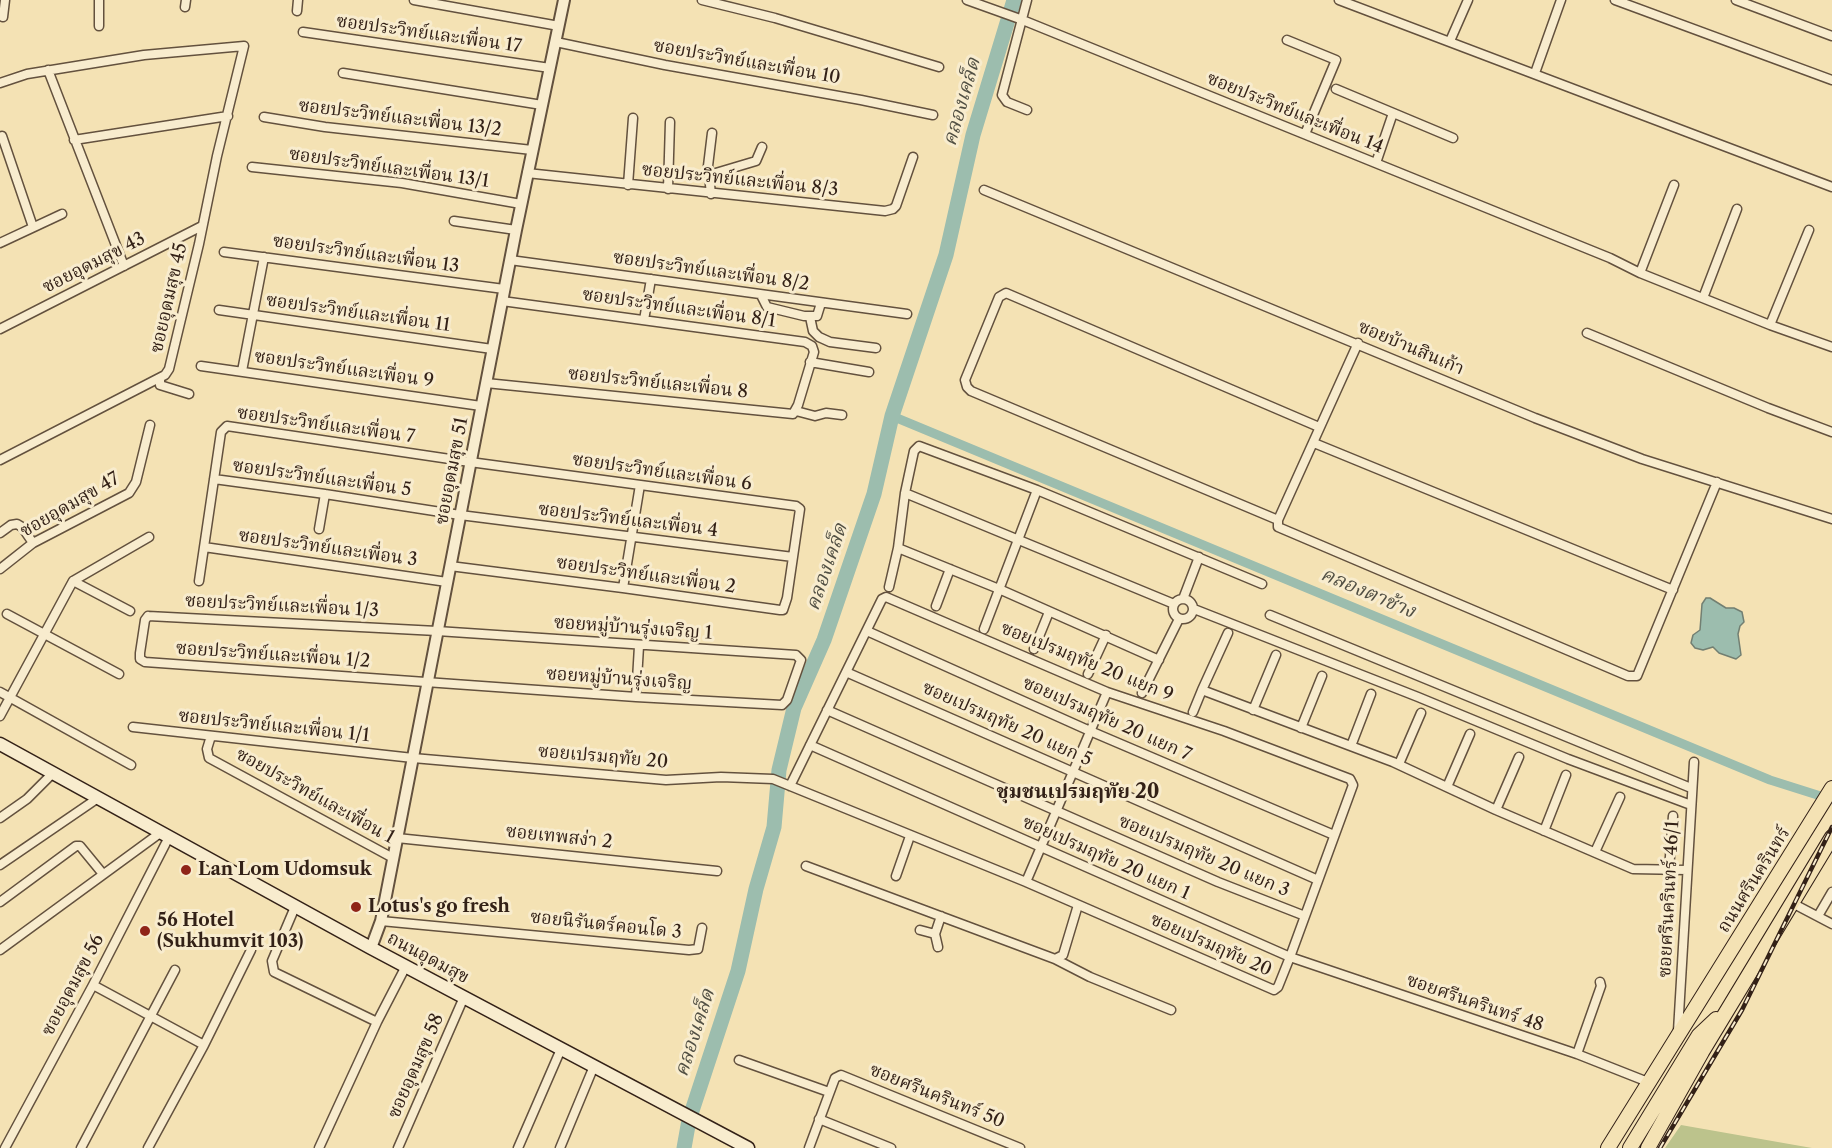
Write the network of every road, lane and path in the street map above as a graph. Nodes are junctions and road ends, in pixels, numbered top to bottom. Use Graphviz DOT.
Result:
graph roads {
  1 [pos="5,0"];
  2 [pos="99,0"];
  3 [pos="298,0"];
  4 [pos="414,0"];
  5 [pos="564,0"];
  6 [pos="702,0"];
  7 [pos="968,0"];
  8 [pos="1027,0"];
  9 [pos="1339,0"];
  10 [pos="1468,0"];
  11 [pos="1561,0"];
  12 [pos="1615,0"];
  13 [pos="1736,0"];
  14 [pos="297,11"];
  15 [pos="3,17"];
  16 [pos="1021,19"];
  17 [pos="99,26"];
  18 [pos="559,26"];
  19 [pos="303,33"];
  20 [pos="1832,36"];
  21 [pos="1287,40"];
  22 [pos="1450,41"];
  23 [pos="555,42"];
  24 [pos="939,67"];
  25 [pos="550,68"];
  26 [pos="48,70"];
  27 [pos="343,73"];
  28 [pos="1535,73"];
  29 [pos="1832,80"];
  30 [pos="0,83"];
  31 [pos="1336,89"];
  32 [pos="542,105"];
  33 [pos="1027,110"];
  34 [pos="1393,113"];
  35 [pos="933,115"];
  36 [pos="228,116"];
  37 [pos="264,117"];
  38 [pos="633,118"];
  39 [pos="670,122"];
  40 [pos="712,132"];
  41 [pos="1305,134"];
  42 [pos="2,136"];
  43 [pos="1453,138"];
  44 [pos="74,140"];
  45 [pos="762,147"];
  46 [pos="532,150"];
  47 [pos="913,158"];
  48 [pos="1376,163"];
  49 [pos="252,167"];
  50 [pos="528,173"];
  51 [pos="709,175"];
  52 [pos="627,185"];
  53 [pos="1674,185"];
  54 [pos="1832,187"];
  55 [pos="668,189"];
  56 [pos="984,190"];
  57 [pos="711,194"];
  58 [pos="521,204"];
  59 [pos="1737,209"];
  60 [pos="62,214"];
  61 [pos="454,221"];
  62 [pos="202,226"];
  63 [pos="33,227"];
  64 [pos="516,230"];
  65 [pos="1809,230"];
  66 [pos="0,243"];
  67 [pos="224,252"];
  68 [pos="264,256"];
  69 [pos="510,260"];
  70 [pos="124,266"];
  71 [pos="1640,273"];
  72 [pos="651,279"];
  73 [pos="504,289"];
  74 [pos="761,295"];
  75 [pos="1703,298"];
  76 [pos="502,301"];
  77 [pos="821,303"];
  78 [pos="219,310"];
  79 [pos="253,314"];
  80 [pos="907,314"];
  81 [pos="810,317"];
  82 [pos="644,320"];
  83 [pos="1770,325"];
  84 [pos="0,329"];
  85 [pos="1587,333"];
  86 [pos="1358,343"];
  87 [pos="1832,347"];
  88 [pos="876,348"];
  89 [pos="492,349"];
  90 [pos="810,362"];
  91 [pos="201,366"];
  92 [pos="242,370"];
  93 [pos="869,372"];
  94 [pos="160,382"];
  95 [pos="486,382"];
  96 [pos="189,394"];
  97 [pos="481,406"];
  98 [pos="796,411"];
  99 [pos="842,416"];
  100 [pos="150,425"];
  101 [pos="1319,427"];
  102 [pos="1832,432"];
  103 [pos="1314,443"];
  104 [pos="0,460"];
  105 [pos="470,462"];
  106 [pos="214,479"];
  107 [pos="1717,482"];
  108 [pos="640,485"];
  109 [pos="1037,490"];
  110 [pos="905,493"];
  111 [pos="325,494"];
  112 [pos="460,515"];
  113 [pos="1832,519"];
  114 [pos="1278,520"];
  115 [pos="319,530"];
  116 [pos="0,533"];
  117 [pos="149,537"];
  118 [pos="631,537"];
  119 [pos="1018,539"];
  120 [pos="33,543"];
  121 [pos="204,547"];
  122 [pos="898,548"];
  123 [pos="793,557"];
  124 [pos="1199,557"];
  125 [pos="450,566"];
  126 [pos="0,569"];
  127 [pos="950,569"];
  128 [pos="73,581"];
  129 [pos="199,581"];
  130 [pos="447,582"];
  131 [pos="1262,584"];
  132 [pos="889,587"];
  133 [pos="623,588"];
  134 [pos="999,589"];
  135 [pos="1673,590"];
  136 [pos="1183,598"];
  137 [pos="1174,604"];
  138 [pos="936,606"];
  139 [pos="1194,609"];
  140 [pos="130,611"];
  141 [pos="1049,612"];
  142 [pos="7,614"];
  143 [pos="1270,615"];
  144 [pos="1179,619"];
  145 [pos="984,629"];
  146 [pos="437,631"];
  147 [pos="867,631"];
  148 [pos="45,633"];
  149 [pos="1228,633"];
  150 [pos="1106,635"];
  151 [pos="142,637"];
  152 [pos="639,646"];
  153 [pos="1034,649"];
  154 [pos="1276,655"];
  155 [pos="1159,660"];
  156 [pos="846,672"];
  157 [pos="119,674"];
  158 [pos="1088,674"];
  159 [pos="1322,676"];
  160 [pos="794,681"];
  161 [pos="427,682"];
  162 [pos="1202,690"];
  163 [pos="0,692"];
  164 [pos="1107,692"];
  165 [pos="1142,693"];
  166 [pos="1371,694"];
  167 [pos="636,697"];
  168 [pos="10,698"];
  169 [pos="827,710"];
  170 [pos="1253,710"];
  171 [pos="1193,712"];
  172 [pos="1421,713"];
  173 [pos="0,717"];
  174 [pos="133,727"];
  175 [pos="1301,728"];
  176 [pos="1090,730"];
  177 [pos="1470,734"];
  178 [pos="211,736"];
  179 [pos="0,744"];
  180 [pos="810,745"];
  181 [pos="1351,746"];
  182 [pos="1519,757"];
  183 [pos="413,758"];
  184 [pos="1694,762"];
  185 [pos="1399,764"];
  186 [pos="131,765"];
  187 [pos="1073,771"];
  188 [pos="53,773"];
  189 [pos="1566,775"];
  190 [pos="1350,779"];
  191 [pos="790,786"];
  192 [pos="1447,787"];
  193 [pos="1691,788"];
  194 [pos="1830,791"];
  195 [pos="1620,797"];
  196 [pos="98,798"];
  197 [pos="1691,805"];
  198 [pos="1057,810"];
  199 [pos="1496,810"];
  200 [pos="1672,816"];
  201 [pos="0,818"];
  202 [pos="1544,831"];
  203 [pos="165,835"];
  204 [pos="1334,835"];
  205 [pos="910,836"];
  206 [pos="1832,837"];
  207 [pos="397,838"];
  208 [pos="1041,847"];
  209 [pos="1594,852"];
  210 [pos="393,858"];
  211 [pos="0,866"];
  212 [pos="806,866"];
  213 [pos="1669,870"];
  214 [pos="1687,870"];
  215 [pos="717,871"];
  216 [pos="103,874"];
  217 [pos="896,876"];
  218 [pos="1318,880"];
  219 [pos="1026,882"];
  220 [pos="1832,892"];
  221 [pos="0,902"];
  222 [pos="1792,903"];
  223 [pos="1078,905"];
  224 [pos="295,907"];
  225 [pos="941,916"];
  226 [pos="1305,916"];
  227 [pos="1818,916"];
  228 [pos="381,921"];
  229 [pos="1832,924"];
  230 [pos="702,928"];
  231 [pos="920,930"];
  232 [pos="935,934"];
  233 [pos="938,947"];
  234 [pos="371,948"];
  235 [pos="251,950"];
  236 [pos="0,951"];
  237 [pos="1290,957"];
  238 [pos="1055,959"];
  239 [pos="406,966"];
  240 [pos="175,970"];
  241 [pos="1600,982"];
  242 [pos="93,985"];
  243 [pos="1706,991"];
  244 [pos="464,997"];
  245 [pos="1730,1005"];
  246 [pos="1171,1010"];
  247 [pos="150,1017"];
  248 [pos="377,1022"];
  249 [pos="1677,1037"];
  250 [pos="204,1045"];
  251 [pos="561,1049"];
  252 [pos="1577,1054"];
  253 [pos="739,1060"];
  254 [pos="594,1066"];
  255 [pos="1648,1082"];
  256 [pos="830,1092"];
  257 [pos="819,1119"];
  258 [pos="1653,1145"];
  259 [pos="5,1148"];
  260 [pos="81,1148"];
  261 [pos="148,1148"];
  262 [pos="319,1148"];
  263 [pos="398,1148"];
  264 [pos="518,1148"];
  265 [pos="560,1148"];
  266 [pos="748,1148"];
  267 [pos="809,1148"];
  268 [pos="891,1148"];
  269 [pos="1020,1148"];
  270 [pos="1608,1148"];
  271 [pos="1618,1148"];
  272 [pos="1630,1148"];
  1 -- 15 [label="street"];
  2 -- 17 [label="street"];
  3 -- 14 [label="street"];
  4 -- 18 [label="street"];
  5 -- 18 [label="street, ซอยอุดมสุข 51"];
  6 -- 24 [label="street"];
  7 -- 16 [label="street, ซอยประวิทย์และเพื่อน 14"];
  8 -- 16 [label="street"];
  9 -- 22 [label="street"];
  10 -- 22 [label="street"];
  11 -- 28 [label="street"];
  12 -- 29 [label="street"];
  13 -- 20 [label="street"];
  16 -- 33 [label="street"];
  16 -- 41 [label="street, ซอยประวิทย์และเพื่อน 14"];
  18 -- 23 [label="street, ซอยอุดมสุข 51"];
  19 -- 25 [label="street, ซอยประวิทย์และเพื่อน 17"];
  21 -- 41 [label="street"];
  22 -- 28 [label="street"];
  23 -- 25 [label="street, ซอยอุดมสุข 51"];
  23 -- 35 [label="street, ซอยประวิทย์และเพื่อน 10"];
  25 -- 32 [label="street, ซอยอุดมสุข 51"];
  26 -- 30 [label="street"];
  26 -- 36 [label="street, ซอยอุดมสุข 45"];
  26 -- 44 [label="street"];
  27 -- 32 [label="street"];
  28 -- 54 [label="street"];
  31 -- 34 [label="street"];
  32 -- 46 [label="street, ซอยอุดมสุข 51"];
  34 -- 43 [label="street"];
  34 -- 48 [label="street"];
  36 -- 44 [label="street"];
  36 -- 62 [label="street, ซอยอุดมสุข 45"];
  37 -- 46 [label="street, ซอยประวิทย์และเพื่อน 13/2"];
  38 -- 52 [label="street"];
  39 -- 55 [label="street"];
  40 -- 51 [label="street"];
  41 -- 48 [label="street, ซอยประวิทย์และเพื่อน 14"];
  42 -- 63 [label="street"];
  44 -- 70 [label="street"];
  45 -- 51 [label="street"];
  46 -- 50 [label="street, ซอยอุดมสุข 51"];
  47 -- 57 [label="street, ซอยประวิทย์และเพื่อน 8/3"];
  48 -- 71 [label="street, ซอยประวิทย์และเพื่อน 14"];
  49 -- 58 [label="street, ซอยประวิทย์และเพื่อน 13/1"];
  50 -- 52 [label="street, ซอยประวิทย์และเพื่อน 8/3"];
  50 -- 58 [label="street, ซอยอุดมสุข 51"];
  51 -- 57 [label="street"];
  52 -- 55 [label="street, ซอยประวิทย์และเพื่อน 8/3"];
  53 -- 71 [label="street"];
  55 -- 57 [label="street, ซอยประวิทย์และเพื่อน 8/3"];
  56 -- 86 [label="street, ซอยบ้านสินเก้า"];
  58 -- 64 [label="street, ซอยอุดมสุข 51"];
  59 -- 75 [label="street"];
  60 -- 63 [label="street"];
  61 -- 64 [label="street"];
  62 -- 70 [label="street, ซอยอุดมสุข 43"];
  62 -- 94 [label="street, ซอยอุดมสุข 45"];
  63 -- 66 [label="street"];
  64 -- 69 [label="street, ซอยอุดมสุข 51"];
  65 -- 83 [label="street"];
  67 -- 68 [label="street, ซอยประวิทย์และเพื่อน 13"];
  68 -- 73 [label="street, ซอยประวิทย์และเพื่อน 13"];
  68 -- 79 [label="street"];
  69 -- 72 [label="street, ซอยประวิทย์และเพื่อน 8/2"];
  69 -- 73 [label="street, ซอยอุดมสุข 51"];
  70 -- 84 [label="street, ซอยอุดมสุข 43"];
  71 -- 75 [label="street, ซอยประวิทย์และเพื่อน 14"];
  72 -- 74 [label="street, ซอยประวิทย์และเพื่อน 8/2"];
  72 -- 82 [label="street"];
  73 -- 76 [label="street, ซอยอุดมสุข 51"];
  74 -- 77 [label="street, ซอยประวิทย์และเพื่อน 8/2"];
  74 -- 81 [label="street"];
  75 -- 83 [label="street, ซอยประวิทย์และเพื่อน 14"];
  76 -- 82 [label="street, ซอยประวิทย์และเพื่อน 8/1"];
  76 -- 89 [label="street, ซอยอุดมสุข 51"];
  77 -- 80 [label="street, ซอยประวิทย์และเพื่อน 8/2"];
  77 -- 81 [label="street"];
  78 -- 79 [label="street, ซอยประวิทย์และเพื่อน 11"];
  79 -- 89 [label="street, ซอยประวิทย์และเพื่อน 11"];
  79 -- 92 [label="street"];
  81 -- 88 [label="street"];
  82 -- 90 [label="street, ซอยประวิทย์และเพื่อน 8/1"];
  83 -- 87 [label="street, ซอยประวิทย์และเพื่อน 14"];
  85 -- 102 [label="street"];
  86 -- 101 [label="street"];
  86 -- 107 [label="street, ซอยบ้านสินเก้า"];
  89 -- 95 [label="street, ซอยอุดมสุข 51"];
  90 -- 93 [label="street"];
  90 -- 98 [label="street"];
  91 -- 92 [label="street, ซอยประวิทย์และเพื่อน 9"];
  92 -- 97 [label="street, ซอยประวิทย์และเพื่อน 9"];
  94 -- 96 [label="street"];
  94 -- 104 [label="street, ซอยอุดมสุข 45"];
  95 -- 97 [label="street, ซอยอุดมสุข 51"];
  95 -- 98 [label="street, ซอยประวิทย์และเพื่อน 8"];
  97 -- 105 [label="street, ซอยอุดมสุข 51"];
  98 -- 99 [label="street, ซอยประวิทย์และเพื่อน 8"];
  100 -- 120 [label="street, ซอยอุดมสุข 47"];
  101 -- 103 [label="street"];
  101 -- 114 [label="street"];
  103 -- 114 [label="street"];
  103 -- 135 [label="street"];
  105 -- 106 [label="street, ซอยประวิทย์และเพื่อน 7"];
  105 -- 108 [label="street, ซอยประวิทย์และเพื่อน 6"];
  105 -- 112 [label="street, ซอยอุดมสุข 51"];
  106 -- 111 [label="street, ซอยประวิทย์และเพื่อน 5"];
  106 -- 121 [label="street, ซอยประวิทย์และเพื่อน 7"];
  107 -- 113 [label="street, ซอยบ้านสินเก้า"];
  107 -- 135 [label="street"];
  108 -- 118 [label="street"];
  108 -- 123 [label="street, ซอยประวิทย์และเพื่อน 6"];
  109 -- 110 [label="street"];
  109 -- 119 [label="street"];
  109 -- 124 [label="street"];
  110 -- 119 [label="street"];
  110 -- 122 [label="street"];
  111 -- 112 [label="street, ซอยประวิทย์และเพื่อน 5"];
  111 -- 115 [label="street"];
  112 -- 118 [label="street, ซอยประวิทย์และเพื่อน 4"];
  112 -- 125 [label="street, ซอยอุดมสุข 51"];
  114 -- 135 [label="street"];
  116 -- 120 [label="street"];
  117 -- 128 [label="street"];
  118 -- 123 [label="street, ซอยประวิทย์และเพื่อน 4"];
  118 -- 133 [label="street"];
  119 -- 134 [label="street"];
  119 -- 137 [label="street"];
  120 -- 126 [label="street, ซอยอุดมสุข 47"];
  121 -- 129 [label="street, ซอยประวิทย์และเพื่อน 7"];
  121 -- 130 [label="street, ซอยประวิทย์และเพื่อน 3"];
  122 -- 127 [label="street"];
  122 -- 132 [label="street"];
  123 -- 133 [label="street, ซอยประวิทย์และเพื่อน 2"];
  124 -- 131 [label="street"];
  124 -- 136 [label="street"];
  125 -- 130 [label="street, ซอยอุดมสุข 51"];
  125 -- 133 [label="street, ซอยประวิทย์และเพื่อน 2"];
  127 -- 134 [label="street"];
  127 -- 138 [label="street"];
  128 -- 140 [label="street"];
  128 -- 148 [label="street"];
  130 -- 146 [label="street, ซอยอุดมสุข 51"];
  134 -- 141 [label="street"];
  134 -- 145 [label="street"];
  136 -- 137 [label="street"];
  136 -- 139 [label="street"];
  137 -- 144 [label="street"];
  139 -- 144 [label="street"];
  139 -- 197 [label="street"];
  141 -- 150 [label="street"];
  141 -- 153 [label="street"];
  142 -- 148 [label="street"];
  143 -- 193 [label="street"];
  144 -- 155 [label="street"];
  146 -- 151 [label="street, ซอยประวิทย์และเพื่อน 1/3"];
  146 -- 152 [label="street, ซอยหมู่บ้านรุ่งเจริญ 1"];
  146 -- 161 [label="street, ซอยอุดมสุข 51"];
  147 -- 156 [label="street"];
  147 -- 164 [label="street, ซอยเปรมฤทัย 20 แยก 9"];
  147 -- 176 [label="street, ซอยเปรมฤทัย 20 แยก 7"];
  148 -- 157 [label="street"];
  148 -- 168 [label="street"];
  149 -- 162 [label="street"];
  150 -- 155 [label="street"];
  150 -- 158 [label="street"];
  151 -- 161 [label="street, ซอยประวิทย์และเพื่อน 1/2"];
  152 -- 160 [label="street, ซอยหมู่บ้านรุ่งเจริญ 1"];
  152 -- 167 [label="street"];
  154 -- 170 [label="street"];
  155 -- 165 [label="street"];
  156 -- 169 [label="street"];
  156 -- 187 [label="street, ซอยเปรมฤทัย 20 แยก 5"];
  159 -- 175 [label="street"];
  160 -- 167 [label="street, ซอยหมู่บ้านรุ่งเจริญ"];
  161 -- 167 [label="street, ซอยหมู่บ้านรุ่งเจริญ"];
  161 -- 183 [label="street, ซอยอุดมสุข 51"];
  162 -- 170 [label="street"];
  162 -- 171 [label="street"];
  163 -- 168 [label="street"];
  164 -- 176 [label="street"];
  164 -- 190 [label="street, ซอยเปรมฤทัย 20 แยก 9"];
  166 -- 181 [label="street"];
  168 -- 173 [label="street"];
  168 -- 186 [label="street"];
  169 -- 180 [label="street"];
  169 -- 198 [label="street, ซอยเปรมฤทัย 20 แยก 3"];
  170 -- 175 [label="street"];
  172 -- 185 [label="street"];
  174 -- 178 [label="street, ซอยประวิทย์และเพื่อน 1/1"];
  175 -- 181 [label="street"];
  176 -- 187 [label="street"];
  176 -- 204 [label="street, ซอยเปรมฤทัย 20 แยก 7"];
  177 -- 192 [label="street"];
  178 -- 183 [label="street, ซอยประวิทย์และเพื่อน 1/1"];
  178 -- 210 [label="street, ซอยประวิทย์และเพื่อน 1"];
  179 -- 188 [label="main road, ถนนอุดมสุข"];
  180 -- 191 [label="street"];
  180 -- 208 [label="street, ซอยเปรมฤทัย 20 แยก 1"];
  181 -- 185 [label="street"];
  182 -- 199 [label="street"];
  183 -- 191 [label="street, ซอยเปรมฤทัย 20"];
  183 -- 207 [label="street, ซอยอุดมสุข 51"];
  184 -- 193 [label="street, ซอยศรีนครินทร์ 46/1"];
  185 -- 192 [label="street"];
  187 -- 198 [label="street"];
  187 -- 218 [label="street, ซอยเปรมฤทัย 20 แยก 5"];
  188 -- 196 [label="main road, ถนนอุดมสุข"];
  188 -- 201 [label="street"];
  189 -- 202 [label="street"];
  190 -- 204 [label="street, ซอยเปรมฤทัย 20"];
  191 -- 205 [label="street, ซอยเปรมฤทัย 20"];
  192 -- 199 [label="street"];
  193 -- 197 [label="street, ซอยศรีนครินทร์ 46/1"];
  194 -- 243 [label="main road, ถนนศรีนครินทร์"];
  195 -- 209 [label="street"];
  196 -- 203 [label="main road, ถนนอุดมสุข"];
  196 -- 211 [label="street"];
  197 -- 214 [label="street, ซอยศรีนครินทร์ 46/1"];
  198 -- 208 [label="street"];
  198 -- 226 [label="street, ซอยเปรมฤทัย 20 แยก 3"];
  199 -- 202 [label="street"];
  200 -- 213 [label="street"];
  202 -- 209 [label="street"];
  203 -- 216 [label="street"];
  203 -- 224 [label="main road, ถนนอุดมสุข"];
  203 -- 242 [label="street, ซอยอุดมสุข 56"];
  204 -- 218 [label="street, ซอยเปรมฤทัย 20"];
  205 -- 217 [label="street"];
  205 -- 219 [label="street, ซอยเปรมฤทัย 20"];
  206 -- 222 [label="main road"];
  207 -- 210 [label="street, ซอยอุดมสุข 51"];
  207 -- 215 [label="street, ซอยเทพสง่า 2"];
  208 -- 219 [label="street"];
  208 -- 237 [label="street, ซอยเปรมฤทัย 20 แยก 1"];
  209 -- 213 [label="street"];
  210 -- 228 [label="street, ซอยอุดมสุข 51"];
  212 -- 225 [label="street"];
  213 -- 214 [label="street"];
  214 -- 249 [label="street, ซอยศรีนครินทร์ 46/1"];
  216 -- 221 [label="street"];
  216 -- 236 [label="street"];
  218 -- 226 [label="street, ซอยเปรมฤทัย 20"];
  219 -- 223 [label="street, ซอยเปรมฤทัย 20"];
  220 -- 227 [label="street"];
  222 -- 227 [label="street"];
  222 -- 245 [label="main road"];
  223 -- 237 [label="street, ซอยเปรมฤทัย 20"];
  223 -- 238 [label="street"];
  224 -- 234 [label="main road, ถนนอุดมสุข"];
  224 -- 248 [label="street"];
  225 -- 232 [label="street"];
  225 -- 238 [label="street"];
  226 -- 237 [label="street, ซอยเปรมฤทัย 20"];
  227 -- 229 [label="street"];
  228 -- 230 [label="street, ซอยนิรันดร์คอนโด 3"];
  228 -- 234 [label="street, ซอยอุดมสุข 51"];
  231 -- 232 [label="street"];
  232 -- 233 [label="street"];
  234 -- 239 [label="main road, ถนนอุดมสุข"];
  235 -- 250 [label="street"];
  237 -- 252 [label="street, ซอยศรีนครินทร์ 48"];
  238 -- 246 [label="street"];
  239 -- 244 [label="main road, ถนนอุดมสุข"];
  239 -- 248 [label="street"];
  240 -- 247 [label="street"];
  241 -- 252 [label="street"];
  242 -- 247 [label="street"];
  242 -- 259 [label="street, ซอยอุดมสุข 56"];
  243 -- 249 [label="main road, ถนนศรีนครินทร์"];
  243 -- 271 [label="main road, ถนนศรีนครินทร์"];
  244 -- 251 [label="main road, ถนนอุดมสุข"];
  244 -- 263 [label="street, ซอยอุดมสุข 58"];
  245 -- 258 [label="main road"];
  245 -- 272 [label="main road"];
  247 -- 250 [label="street"];
  247 -- 260 [label="street"];
  248 -- 262 [label="street"];
  249 -- 255 [label="main road, ถนนศรีนครินทร์"];
  250 -- 261 [label="street"];
  251 -- 254 [label="main road, ถนนอุดมสุข"];
  251 -- 264 [label="street"];
  252 -- 255 [label="street, ซอยศรีนครินทร์ 48"];
  253 -- 256 [label="street"];
  254 -- 265 [label="street"];
  254 -- 266 [label="main road, ถนนอุดมสุข"];
  255 -- 270 [label="main road, ถนนศรีนครินทร์"];
  256 -- 257 [label="street"];
  256 -- 269 [label="street, ซอยศรีนครินทร์ 50"];
  257 -- 267 [label="street"];
  257 -- 268 [label="street"];
}
